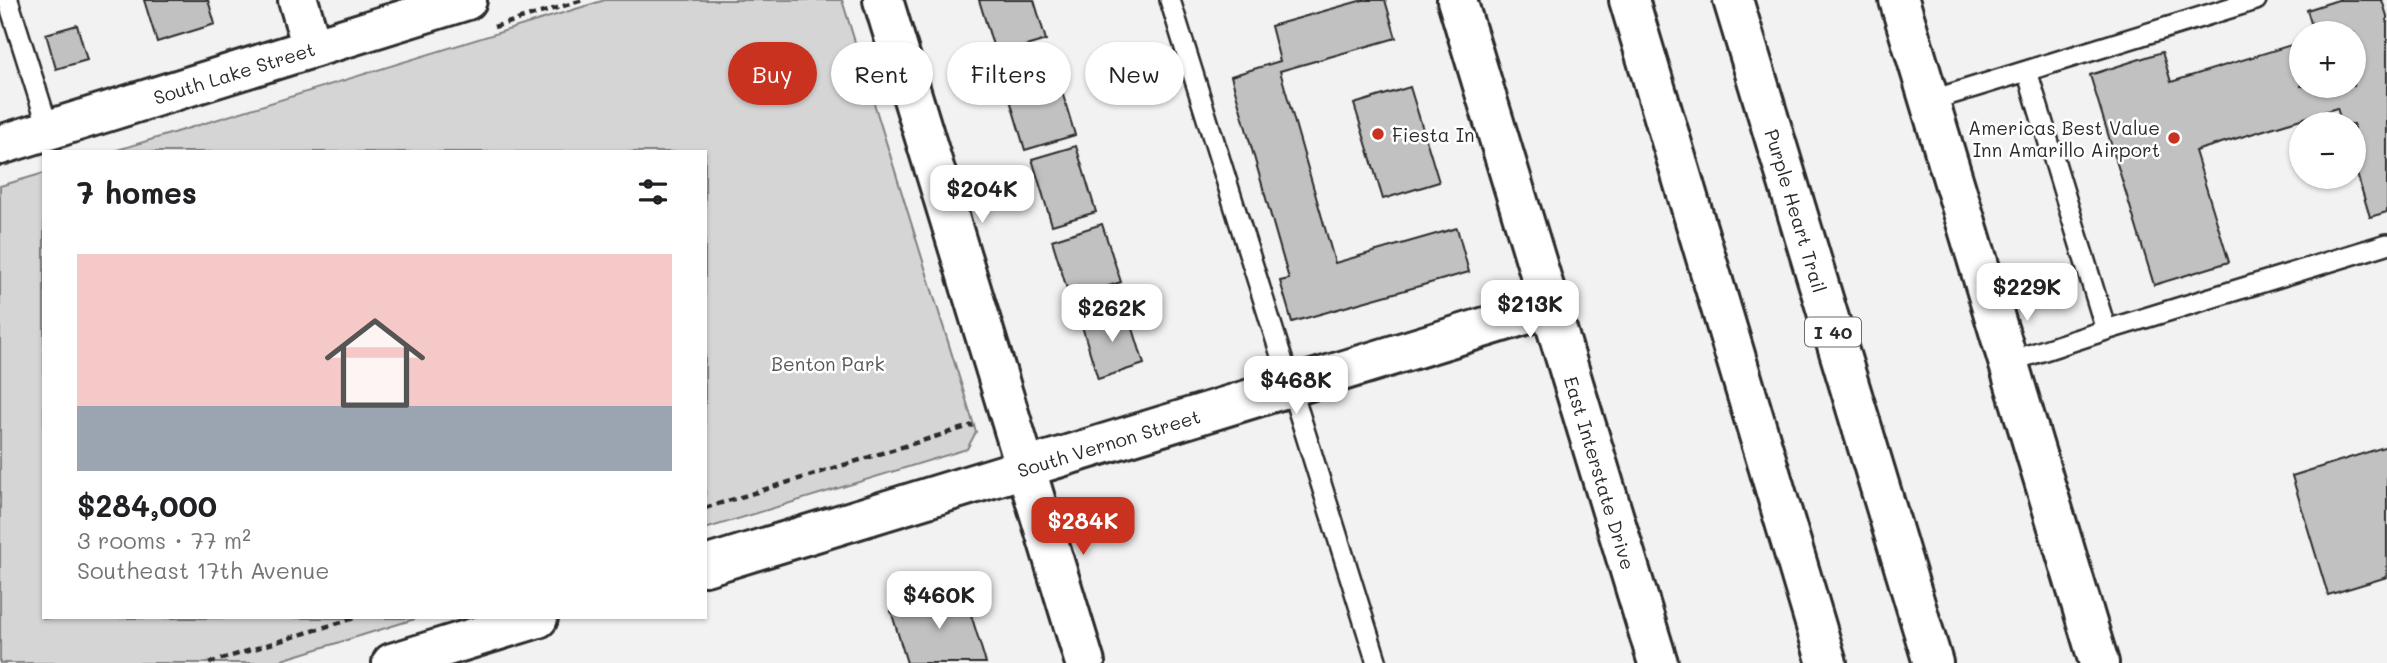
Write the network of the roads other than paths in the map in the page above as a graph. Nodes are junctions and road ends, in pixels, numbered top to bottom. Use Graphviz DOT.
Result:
graph roads {
  1 [pos="8,0"];
  2 [pos="298,0"];
  3 [pos="467,0"];
  4 [pos="883,0"];
  5 [pos="1170,0"];
  6 [pos="1457,0"];
  7 [pos="1629,0"];
  8 [pos="1733,0"];
  9 [pos="1899,0"];
  10 [pos="2256,0"];
  11 [pos="312,47"];
  12 [pos="2027,71"];
  13 [pos="1929,101"];
  14 [pos="49,130"];
  15 [pos="0,145"];
  16 [pos="2387,244"];
  17 [pos="1551,307"];
  18 [pos="2106,330"];
  19 [pos="2008,362"];
  20 [pos="1289,387"];
  21 [pos="1024,468"];
  22 [pos="707,565"];
  23 [pos="537,619"];
  24 [pos="496,648"];
  25 [pos="392,663"];
  26 [pos="1084,663"];
  27 [pos="1377,663"];
  28 [pos="1658,663"];
  29 [pos="1826,663"];
  30 [pos="1933,663"];
  31 [pos="2099,663"];
  1 -- 14 [label="lane"];
  2 -- 11 [label="main road"];
  3 -- 11 [label="main road, South Lake Street"];
  4 -- 21 [label="main road"];
  5 -- 20 [label="lane"];
  6 -- 17 [label="main road, East Interstate Drive"];
  7 -- 29 [label="main road"];
  8 -- 30 [label="main road, Purple Heart Trail / I 40"];
  9 -- 13 [label="main road"];
  10 -- 12 [label="lane"];
  11 -- 14 [label="main road, South Lake Street"];
  12 -- 13 [label="lane"];
  12 -- 18 [label="lane"];
  13 -- 19 [label="main road"];
  14 -- 15 [label="main road, South Lake Street"];
  16 -- 18 [label="lane"];
  17 -- 20 [label="main road, South Vernon Street"];
  17 -- 28 [label="main road, East Interstate Drive"];
  18 -- 19 [label="lane"];
  19 -- 31 [label="main road"];
  20 -- 21 [label="main road, South Vernon Street"];
  20 -- 27 [label="lane"];
  21 -- 22 [label="main road, South Vernon Street"];
  21 -- 26 [label="main road"];
  23 -- 24 [label="main road"];
  24 -- 25 [label="main road"];
}
